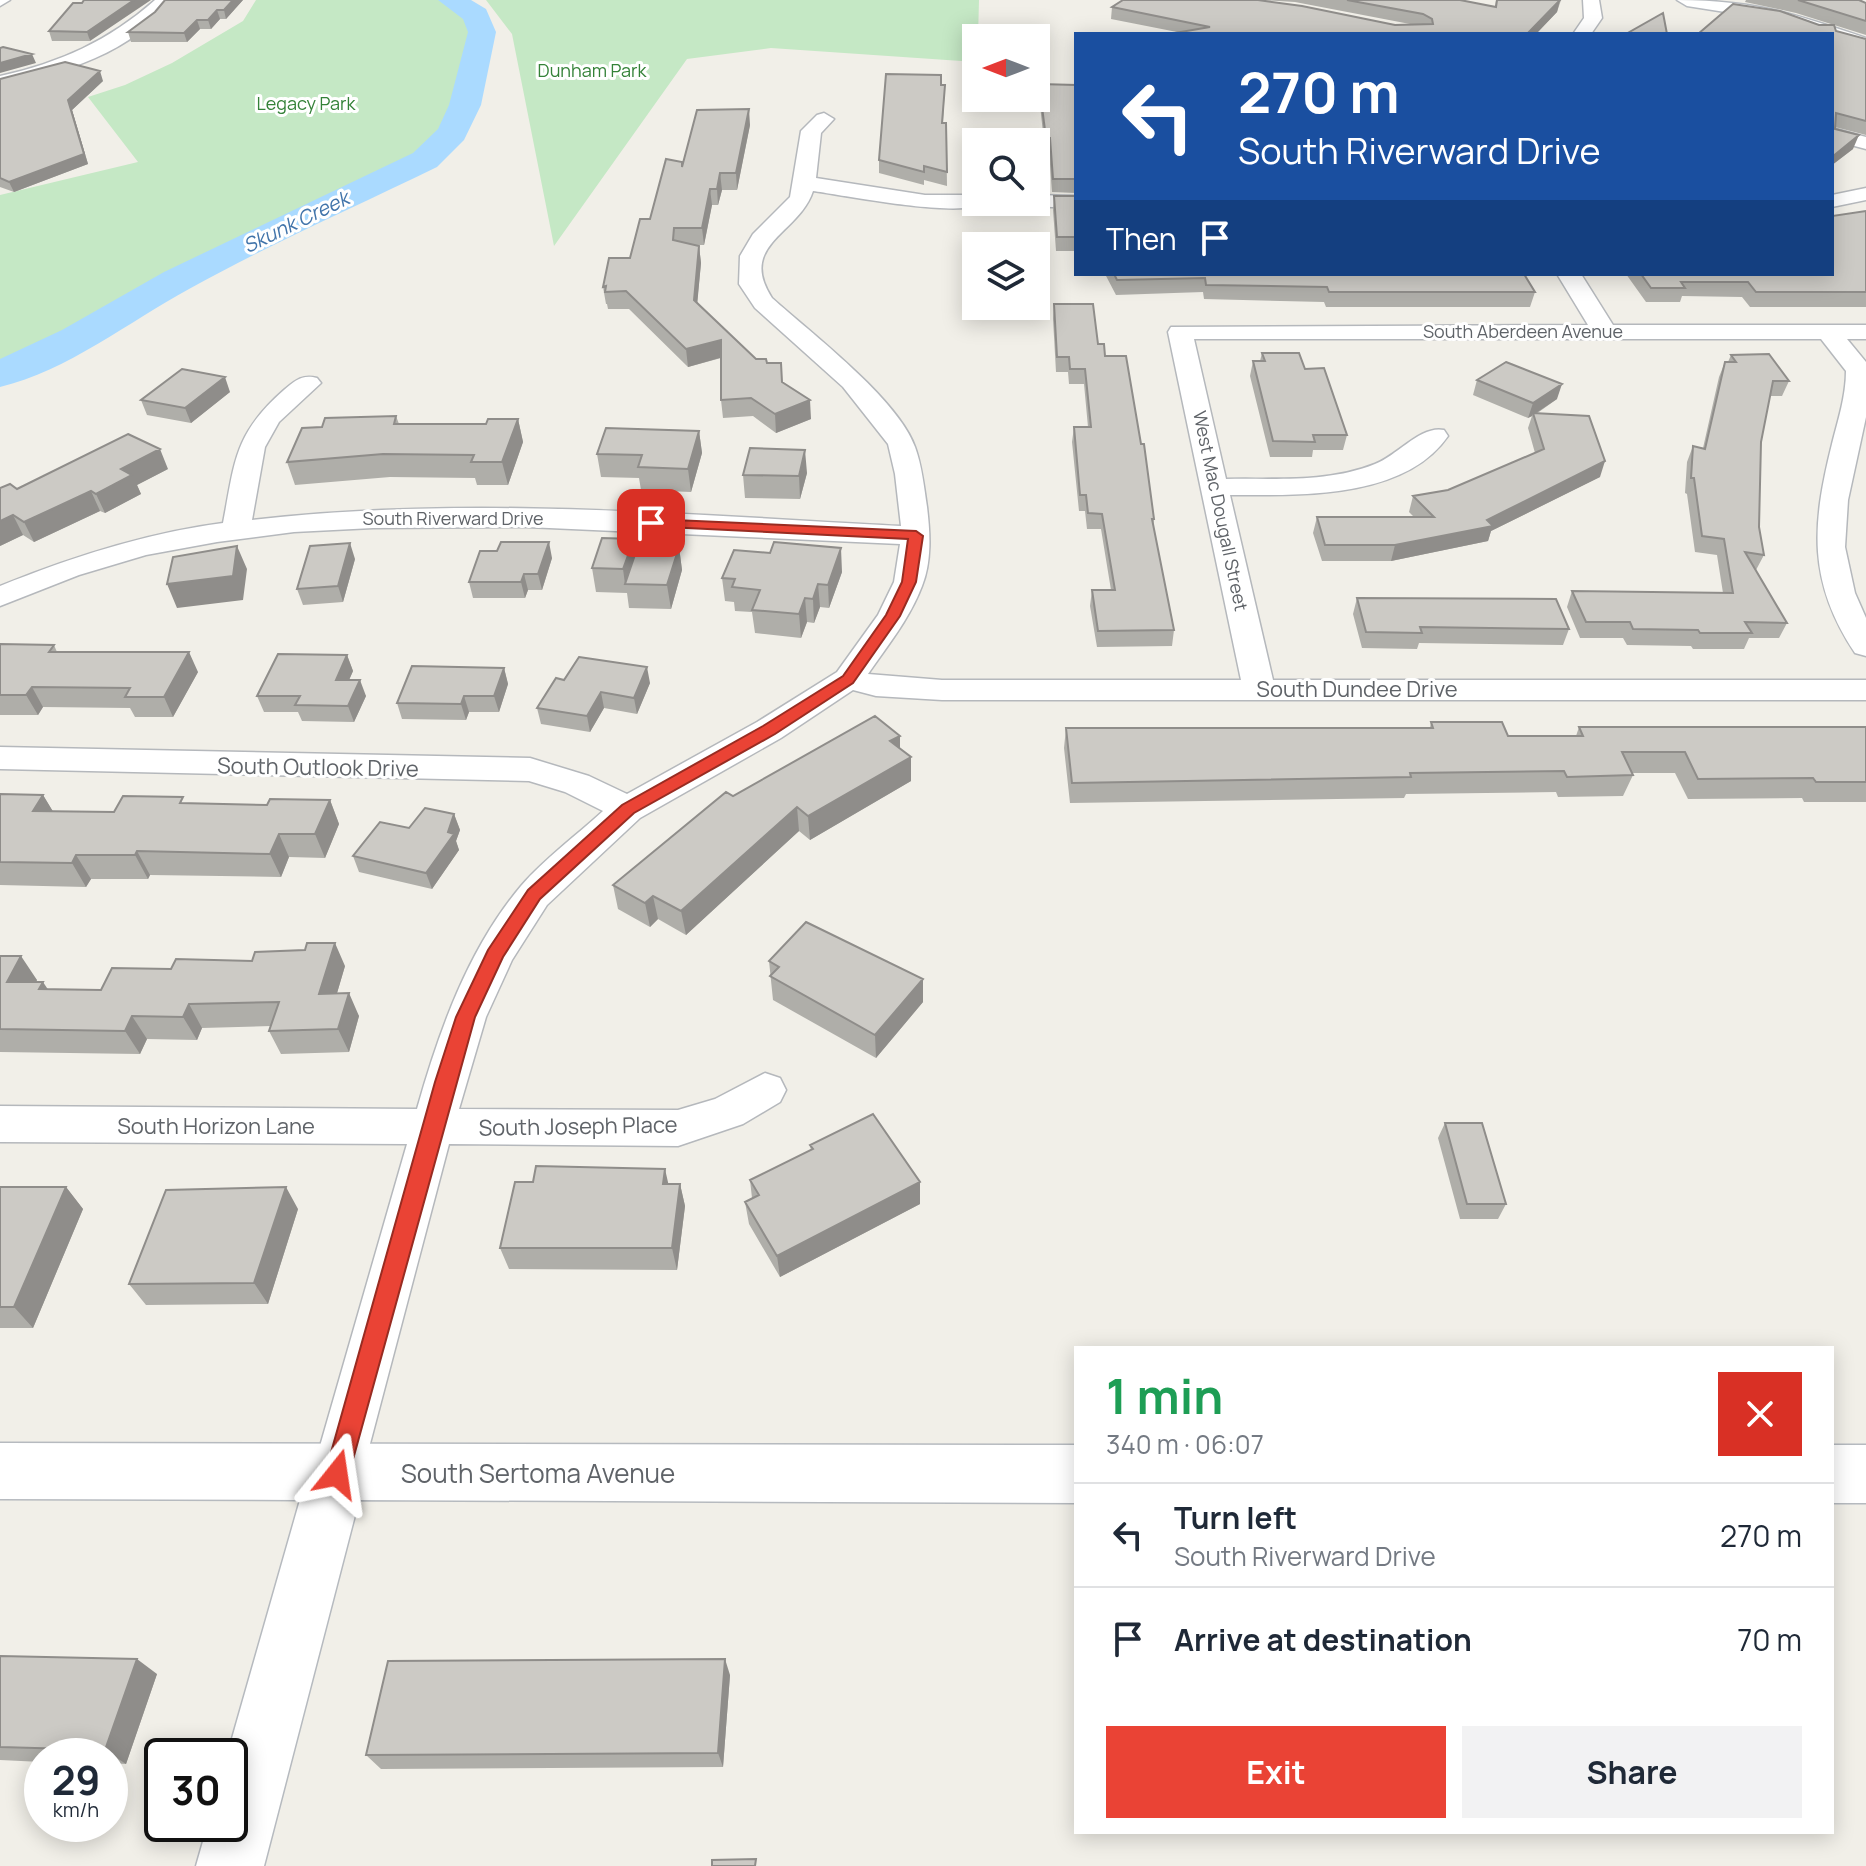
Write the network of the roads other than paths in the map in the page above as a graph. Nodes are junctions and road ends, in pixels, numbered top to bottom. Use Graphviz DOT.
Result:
graph roads {
  1 [pos="165,0"];
  2 [pos="1591,0"];
  3 [pos="1687,0"];
  4 [pos="1583,32"];
  5 [pos="1829,32"];
  6 [pos="1834,34"];
  7 [pos="1866,45"];
  8 [pos="0,82"];
  9 [pos="824,119"];
  10 [pos="1834,135"];
  11 [pos="1866,143"];
  12 [pos="805,183"];
  13 [pos="1866,194"];
  14 [pos="962,201"];
  15 [pos="1050,201"];
  16 [pos="1834,201"];
  17 [pos="1074,202"];
  18 [pos="1570,276"];
  19 [pos="1180,332"];
  20 [pos="1605,332"];
  21 [pos="1828,332"];
  22 [pos="1866,332"];
  23 [pos="308,383"];
  24 [pos="1435,436"];
  25 [pos="1215,487"];
  26 [pos="236,532"];
  27 [pos="916,536"];
  28 [pos="0,597"];
  29 [pos="1866,646"];
  30 [pos="848,679"];
  31 [pos="1259,689"];
  32 [pos="1866,690"];
  33 [pos="0,758"];
  34 [pos="628,809"];
  35 [pos="765,1090"];
  36 [pos="0,1124"];
  37 [pos="432,1127"];
  38 [pos="0,1471"];
  39 [pos="337,1474"];
  40 [pos="1074,1474"];
  41 [pos="1834,1474"];
  42 [pos="1866,1474"];
  43 [pos="230,1866"];
  1 -- 8 [label="street"];
  2 -- 4 [label="street"];
  3 -- 5 [label="main road"];
  6 -- 7 [label="main road"];
  9 -- 12 [label="street"];
  10 -- 11 [label="street"];
  12 -- 14 [label="street"];
  12 -- 27 [label="street"];
  13 -- 16 [label="street"];
  15 -- 17 [label="street"];
  18 -- 20 [label="street"];
  19 -- 20 [label="street, South Aberdeen Avenue"];
  19 -- 25 [label="street, West Mac Dougall Street"];
  20 -- 21 [label="street, South Aberdeen Avenue"];
  21 -- 22 [label="street, South Aberdeen Avenue"];
  21 -- 29 [label="street"];
  23 -- 26 [label="street"];
  24 -- 25 [label="street"];
  25 -- 31 [label="street, West Mac Dougall Street"];
  26 -- 27 [label="street, South Riverward Drive"];
  26 -- 28 [label="street, South Riverward Drive"];
  27 -- 30 [label="street"];
  30 -- 31 [label="street, South Dundee Drive"];
  30 -- 34 [label="street"];
  31 -- 32 [label="street, South Dundee Drive"];
  33 -- 34 [label="street, South Outlook Drive"];
  34 -- 37 [label="street"];
  35 -- 37 [label="street, South Joseph Place"];
  36 -- 37 [label="street, South Horizon Lane"];
  37 -- 39 [label="street"];
  38 -- 39 [label="main road, South Sertoma Avenue"];
  39 -- 40 [label="main road, South Sertoma Avenue"];
  39 -- 43 [label="main road"];
  41 -- 42 [label="main road"];
}
